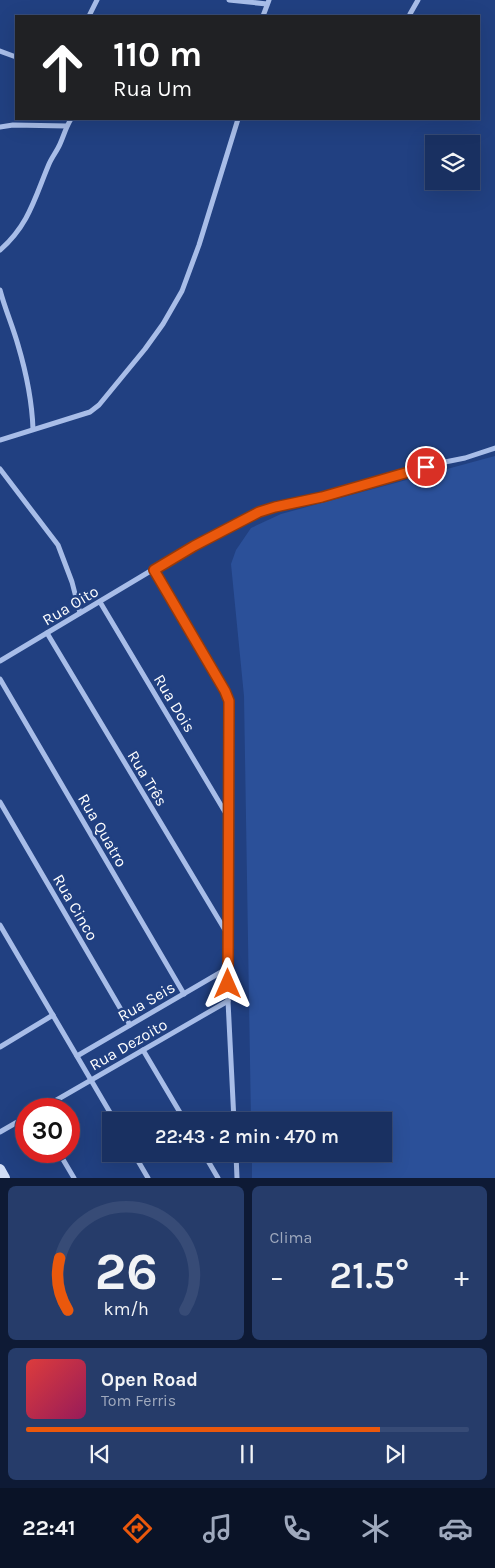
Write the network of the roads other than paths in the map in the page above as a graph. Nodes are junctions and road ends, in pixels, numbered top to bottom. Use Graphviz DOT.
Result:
graph roads {
  1 [pos="97,0"];
  2 [pos="229,0"];
  3 [pos="418,0"];
  4 [pos="268,2"];
  5 [pos="410,14"];
  6 [pos="90,15"];
  7 [pos="263,15"];
  8 [pos="0,51"];
  9 [pos="15,57"];
  10 [pos="70,120"];
  11 [pos="238,120"];
  12 [pos="67,126"];
  13 [pos="0,127"];
  14 [pos="0,250"];
  15 [pos="0,290"];
  16 [pos="34,429"];
  17 [pos="0,440"];
  18 [pos="495,448"];
  19 [pos="0,469"];
  20 [pos="154,570"];
  21 [pos="100,602"];
  22 [pos="80,613"];
  23 [pos="47,633"];
  24 [pos="0,661"];
  25 [pos="0,679"];
  26 [pos="0,802"];
  27 [pos="228,817"];
  28 [pos="0,925"];
  29 [pos="228,936"];
  30 [pos="228,968"];
  31 [pos="184,994"];
  32 [pos="228,1001"];
  33 [pos="53,1015"];
  34 [pos="130,1025"];
  35 [pos="0,1047"];
  36 [pos="143,1050"];
  37 [pos="77,1056"];
  38 [pos="90,1080"];
  39 [pos="60,1098"];
  40 [pos="110,1112"];
  41 [pos="180,1112"];
  42 [pos="234,1112"];
  43 [pos="15,1123"];
  44 [pos="0,1132"];
  45 [pos="139,1162"];
  46 [pos="209,1162"];
  47 [pos="236,1162"];
  48 [pos="65,1163"];
  49 [pos="0,1169"];
  50 [pos="5,1178"];
  51 [pos="74,1178"];
  52 [pos="148,1178"];
  53 [pos="218,1178"];
  54 [pos="237,1178"];
  1 -- 6 [label="street"];
  2 -- 4 [label="street"];
  3 -- 5 [label="street"];
  4 -- 7 [label="street"];
  8 -- 9 [label="street"];
  10 -- 12 [label="street"];
  11 -- 16 [label="street"];
  12 -- 13 [label="street"];
  12 -- 14 [label="street"];
  15 -- 16 [label="street"];
  16 -- 17 [label="street"];
  18 -- 20 [label="street, Rua Oito"];
  19 -- 22 [label="street"];
  20 -- 21 [label="street, Rua Oito"];
  20 -- 27 [label="street"];
  21 -- 22 [label="street, Rua Oito"];
  21 -- 27 [label="street, Rua Dois"];
  22 -- 23 [label="street, Rua Oito"];
  23 -- 24 [label="street, Rua Oito"];
  23 -- 29 [label="street, Rua Três"];
  25 -- 31 [label="street, Rua Quatro"];
  26 -- 34 [label="street, Rua Cinco"];
  27 -- 29 [label="street"];
  28 -- 33 [label="street"];
  29 -- 30 [label="street"];
  30 -- 31 [label="street, Rua Seis"];
  30 -- 32 [label="street"];
  31 -- 34 [label="street, Rua Seis"];
  32 -- 36 [label="street, Rua Dezoito"];
  32 -- 42 [label="street"];
  33 -- 35 [label="street"];
  33 -- 37 [label="street"];
  34 -- 37 [label="street, Rua Seis"];
  36 -- 38 [label="street, Rua Dezoito"];
  36 -- 41 [label="street"];
  37 -- 38 [label="street"];
  38 -- 39 [label="street, Rua Dezoito"];
  38 -- 40 [label="street"];
  43 -- 44 [label="street"];
  45 -- 52 [label="street"];
  46 -- 53 [label="street"];
  47 -- 54 [label="street"];
  48 -- 51 [label="street"];
  49 -- 50 [label="street"];
}
